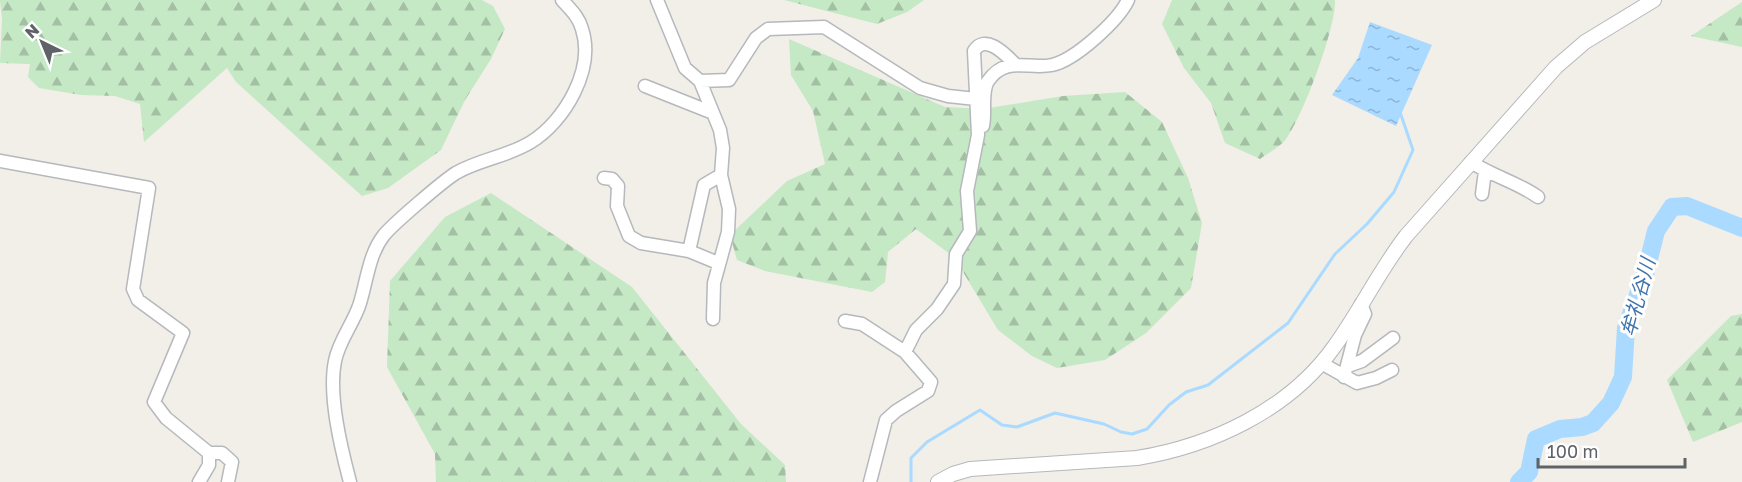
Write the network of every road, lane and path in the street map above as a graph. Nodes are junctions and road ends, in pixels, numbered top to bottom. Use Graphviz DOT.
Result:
graph roads {
  1 [pos="561,0"];
  2 [pos="657,0"];
  3 [pos="1128,0"];
  4 [pos="1654,0"];
  5 [pos="1014,63"];
  6 [pos="700,81"];
  7 [pos="645,86"];
  8 [pos="976,99"];
  9 [pos="713,113"];
  10 [pos="978,135"];
  11 [pos="0,161"];
  12 [pos="1471,162"];
  13 [pos="1485,171"];
  14 [pos="721,175"];
  15 [pos="604,178"];
  16 [pos="1482,194"];
  17 [pos="1538,197"];
  18 [pos="689,252"];
  19 [pos="718,263"];
  20 [pos="1361,304"];
  21 [pos="713,318"];
  22 [pos="845,321"];
  23 [pos="1393,338"];
  24 [pos="905,352"];
  25 [pos="1321,363"];
  26 [pos="1392,370"];
  27 [pos="1346,371"];
  28 [pos="209,453"];
  29 [pos="199,482"];
  30 [pos="228,482"];
  31 [pos="350,482"];
  32 [pos="870,482"];
  33 [pos="938,482"];
  1 -- 31 [label="street"];
  2 -- 6 [label="street"];
  3 -- 5 [label="street"];
  4 -- 12 [label="street"];
  5 -- 8 [label="street"];
  5 -- 10 [label="street"];
  6 -- 8 [label="street"];
  6 -- 9 [label="street"];
  7 -- 9 [label="street"];
  8 -- 10 [label="street"];
  9 -- 14 [label="street"];
  10 -- 24 [label="street"];
  11 -- 28 [label="street"];
  12 -- 13 [label="street"];
  12 -- 20 [label="street"];
  13 -- 16 [label="street"];
  13 -- 17 [label="street"];
  14 -- 18 [label="street"];
  14 -- 19 [label="street"];
  15 -- 18 [label="street"];
  18 -- 19 [label="street"];
  19 -- 21 [label="street"];
  20 -- 25 [label="street"];
  20 -- 27 [label="street"];
  22 -- 24 [label="street"];
  23 -- 27 [label="street"];
  24 -- 32 [label="street"];
  25 -- 27 [label="street"];
  25 -- 33 [label="street"];
  26 -- 27 [label="street"];
  28 -- 29 [label="street"];
  28 -- 30 [label="street"];
}
